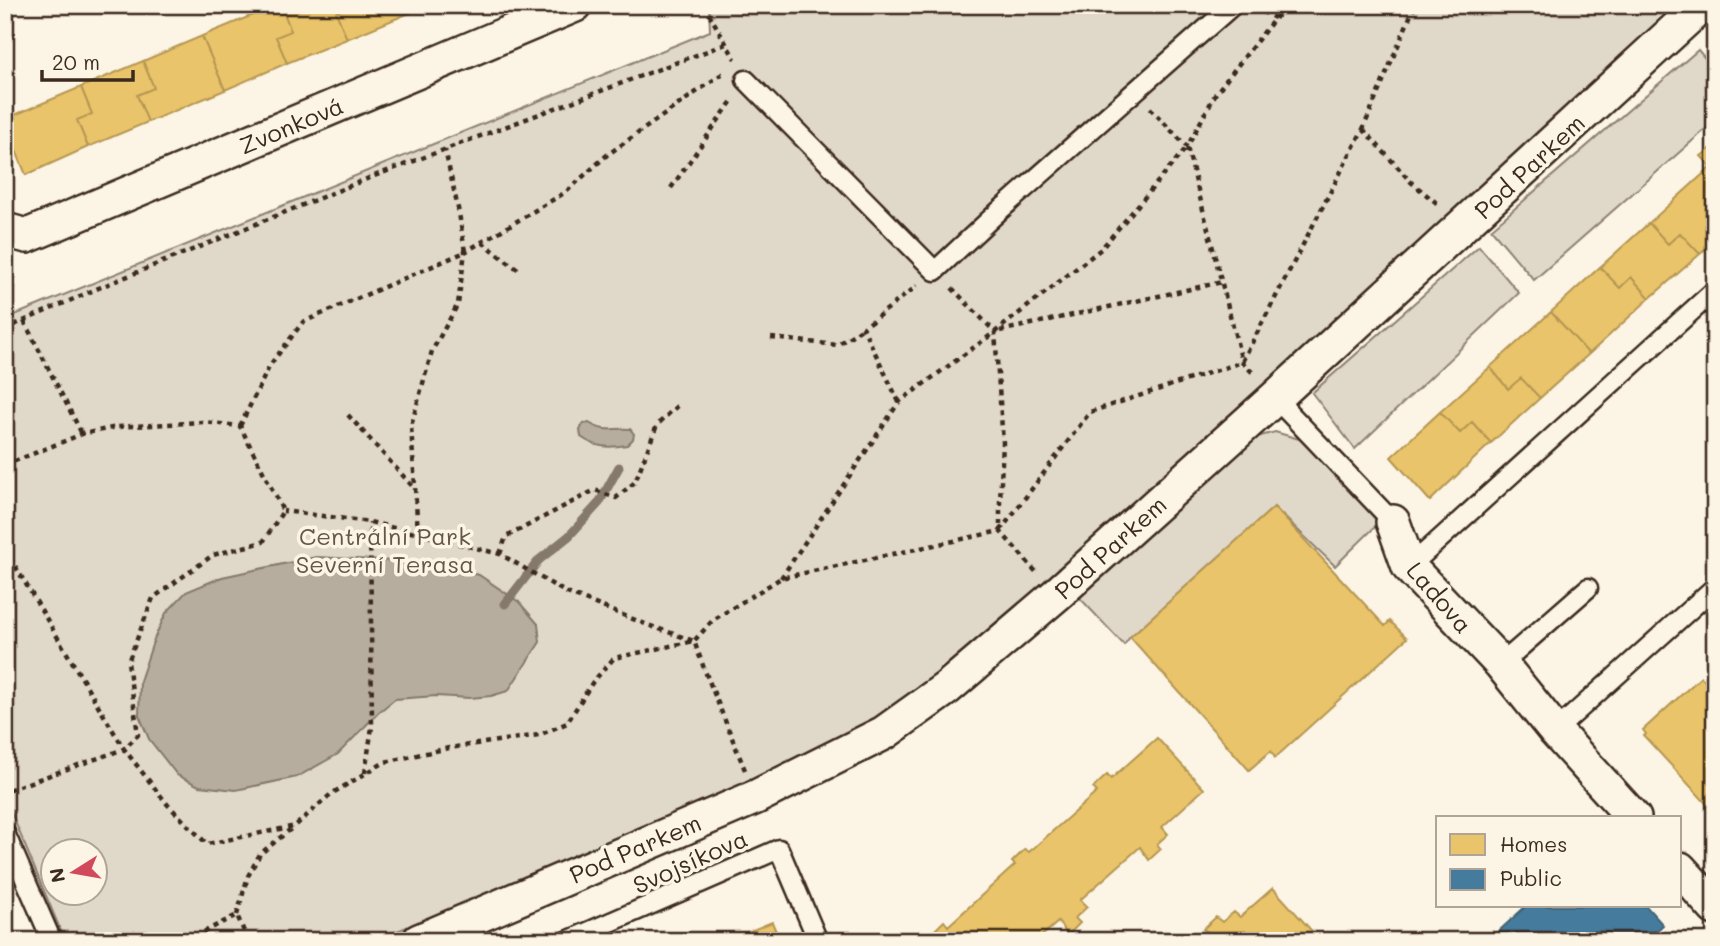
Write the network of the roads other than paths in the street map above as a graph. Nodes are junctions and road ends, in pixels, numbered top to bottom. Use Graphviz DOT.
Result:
graph roads {
  1 [pos="575,5"];
  2 [pos="1233,5"];
  3 [pos="1702,5"];
  4 [pos="746,80"];
  5 [pos="5,230"];
  6 [pos="1715,290"];
  7 [pos="1275,398"];
  8 [pos="1394,522"];
  9 [pos="1409,567"];
  10 [pos="1715,587"];
  11 [pos="1588,588"];
  12 [pos="1501,664"];
  13 [pos="1555,731"];
  14 [pos="1632,816"];
  15 [pos="5,834"];
  16 [pos="1682,871"];
  17 [pos="1715,908"];
  18 [pos="52,941"];
  19 [pos="419,941"];
  20 [pos="568,941"];
  21 [pos="818,941"];
  1 -- 5 [label="street, Zvonková"];
  2 -- 4 [label="lane"];
  3 -- 7 [label="street, Pod Parkem"];
  6 -- 9 [label="lane"];
  7 -- 8 [label="lane, Ladova"];
  7 -- 19 [label="street, Pod Parkem"];
  8 -- 9 [label="street, Ladova"];
  9 -- 12 [label="street, Ladova"];
  10 -- 13 [label="lane"];
  11 -- 12 [label="lane"];
  12 -- 13 [label="street, Ladova"];
  13 -- 14 [label="street, Ladova"];
  15 -- 18 [label="lane"];
  16 -- 17 [label="street"];
  20 -- 21 [label="lane, Svojsíkova"];
}
